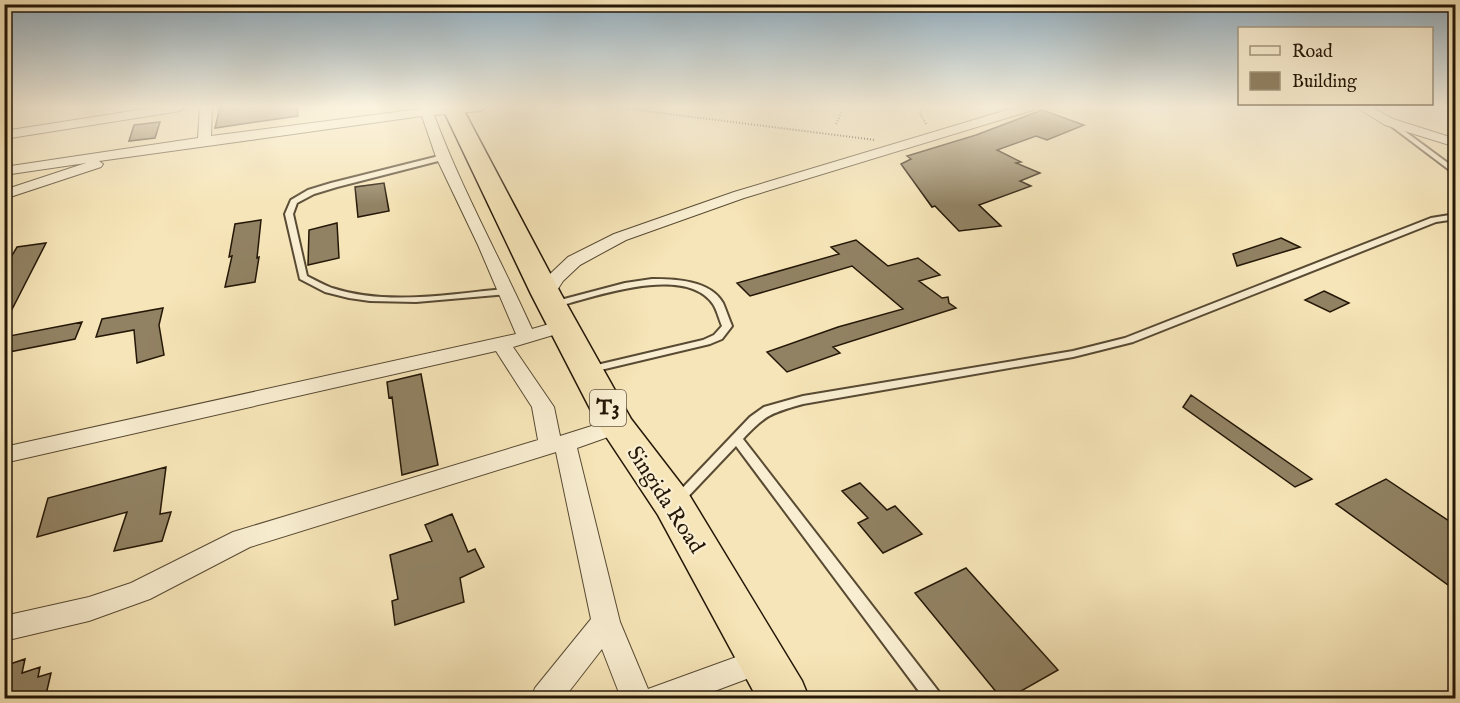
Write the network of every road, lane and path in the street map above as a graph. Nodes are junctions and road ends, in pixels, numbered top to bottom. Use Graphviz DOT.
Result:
graph roads {
  1 [pos="213,140"];
  2 [pos="444,140"];
  3 [pos="464,140"];
  4 [pos="870,140"];
  5 [pos="922,140"];
  6 [pos="1412,140"];
  7 [pos="204,141"];
  8 [pos="905,145"];
  9 [pos="123,154"];
  10 [pos="443,157"];
  11 [pos="4,171"];
  12 [pos="1455,173"];
  13 [pos="4,195"];
  14 [pos="1455,216"];
  15 [pos="505,292"];
  16 [pos="554,308"];
  17 [pos="526,336"];
  18 [pos="501,344"];
  19 [pos="587,370"];
  20 [pos="617,426"];
  21 [pos="737,439"];
  22 [pos="558,444"];
  23 [pos="4,455"];
  24 [pos="673,504"];
  25 [pos="606,621"];
  26 [pos="4,629"];
  27 [pos="761,660"];
  28 [pos="546,699"];
  29 [pos="636,699"];
  30 [pos="659,699"];
  31 [pos="784,699"];
  32 [pos="933,699"];
  1 -- 7 [label="street"];
  2 -- 10 [label="street"];
  3 -- 16 [label="highway, Singida Road / T3"];
  4 -- 8 [label="path"];
  5 -- 8 [label="street"];
  6 -- 12 [label="lane"];
  7 -- 9 [label="street"];
  8 -- 16 [label="street"];
  9 -- 11 [label="street"];
  9 -- 13 [label="street"];
  10 -- 15 [label="street"];
  10 -- 15 [label="lane"];
  14 -- 21 [label="lane"];
  15 -- 17 [label="street"];
  16 -- 17 [label="street"];
  16 -- 19 [label="highway, Singida Road / T3"];
  16 -- 19 [label="lane"];
  17 -- 18 [label="street"];
  18 -- 22 [label="street"];
  18 -- 23 [label="street"];
  19 -- 20 [label="highway, Singida Road / T3"];
  20 -- 22 [label="street"];
  20 -- 24 [label="highway, Singida Road / T3"];
  21 -- 24 [label="lane"];
  21 -- 32 [label="lane"];
  22 -- 25 [label="street"];
  22 -- 26 [label="street"];
  24 -- 27 [label="highway, Singida Road / T3"];
  25 -- 28 [label="street"];
  25 -- 29 [label="street"];
  27 -- 30 [label="street"];
  27 -- 31 [label="highway, Singida Road / T3"];
}
